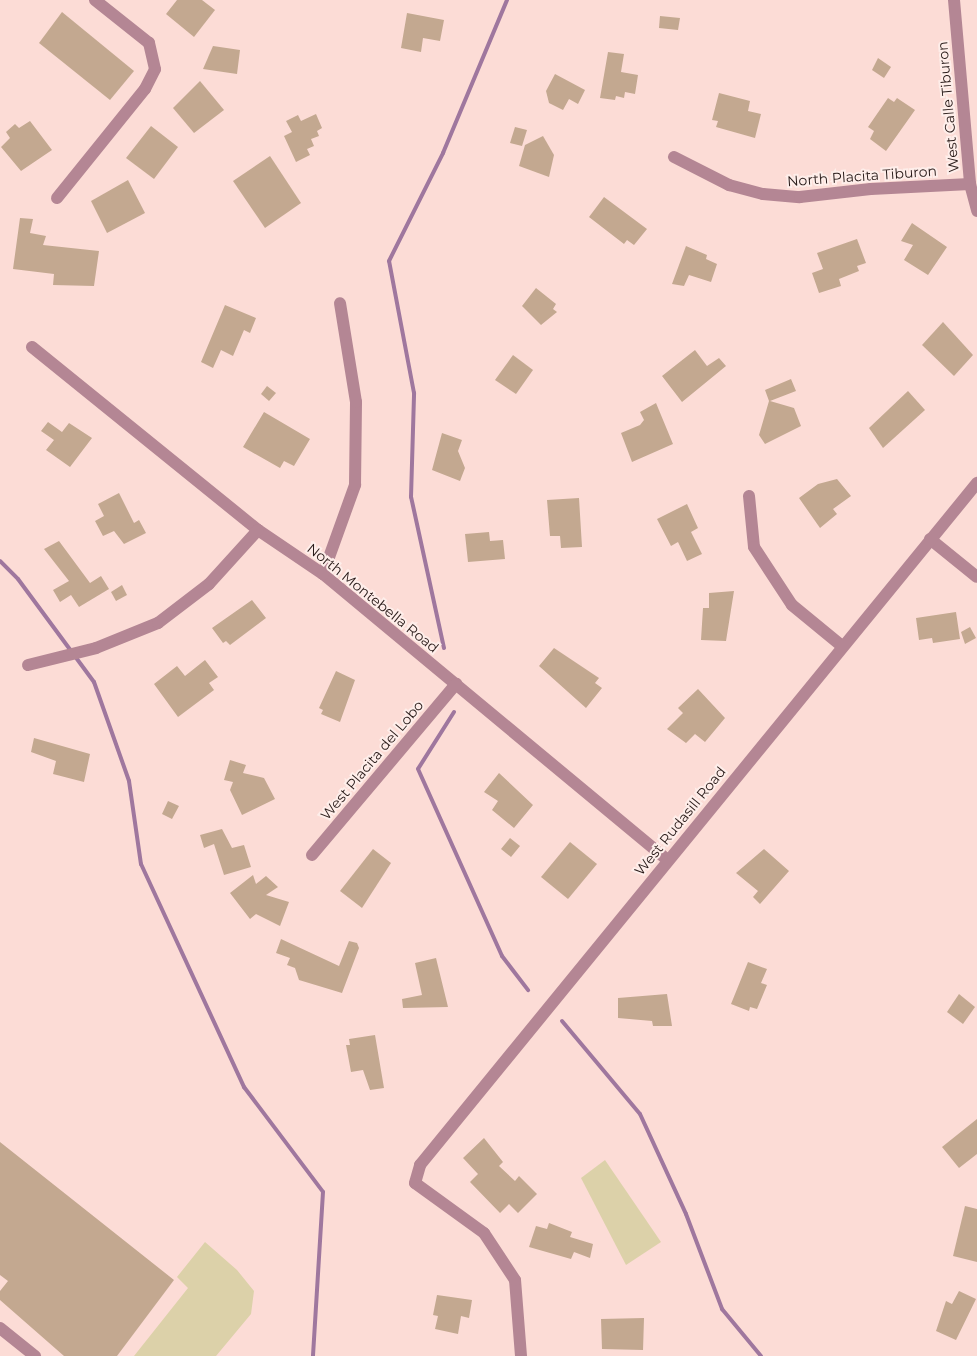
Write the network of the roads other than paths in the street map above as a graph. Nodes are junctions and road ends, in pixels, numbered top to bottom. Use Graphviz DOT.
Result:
graph roads {
  1 [pos="95,0"];
  2 [pos="954,0"];
  3 [pos="674,157"];
  4 [pos="970,184"];
  5 [pos="57,198"];
  6 [pos="977,211"];
  7 [pos="340,303"];
  8 [pos="32,347"];
  9 [pos="977,483"];
  10 [pos="749,496"];
  11 [pos="258,530"];
  12 [pos="930,540"];
  13 [pos="323,574"];
  14 [pos="977,578"];
  15 [pos="842,646"];
  16 [pos="28,665"];
  17 [pos="456,684"];
  18 [pos="312,854"];
  19 [pos="668,860"];
  20 [pos="0,1328"];
  21 [pos="35,1356"];
  22 [pos="521,1356"];
  1 -- 5 [label="street"];
  2 -- 4 [label="street, West Calle Tiburon"];
  3 -- 4 [label="street, North Placita Tiburon"];
  4 -- 6 [label="street, West Calle Tiburon"];
  7 -- 13 [label="street"];
  8 -- 11 [label="street, North Montebella Road"];
  9 -- 12 [label="street, West Rudasill Road"];
  10 -- 15 [label="street"];
  11 -- 13 [label="street, North Montebella Road"];
  11 -- 16 [label="street"];
  12 -- 14 [label="street"];
  12 -- 15 [label="street, West Rudasill Road"];
  13 -- 17 [label="street, North Montebella Road"];
  15 -- 19 [label="street, West Rudasill Road"];
  17 -- 18 [label="street, West Placita del Lobo"];
  17 -- 19 [label="street, North Montebella Road"];
  19 -- 22 [label="street, West Rudasill Road"];
  20 -- 21 [label="street"];
}
